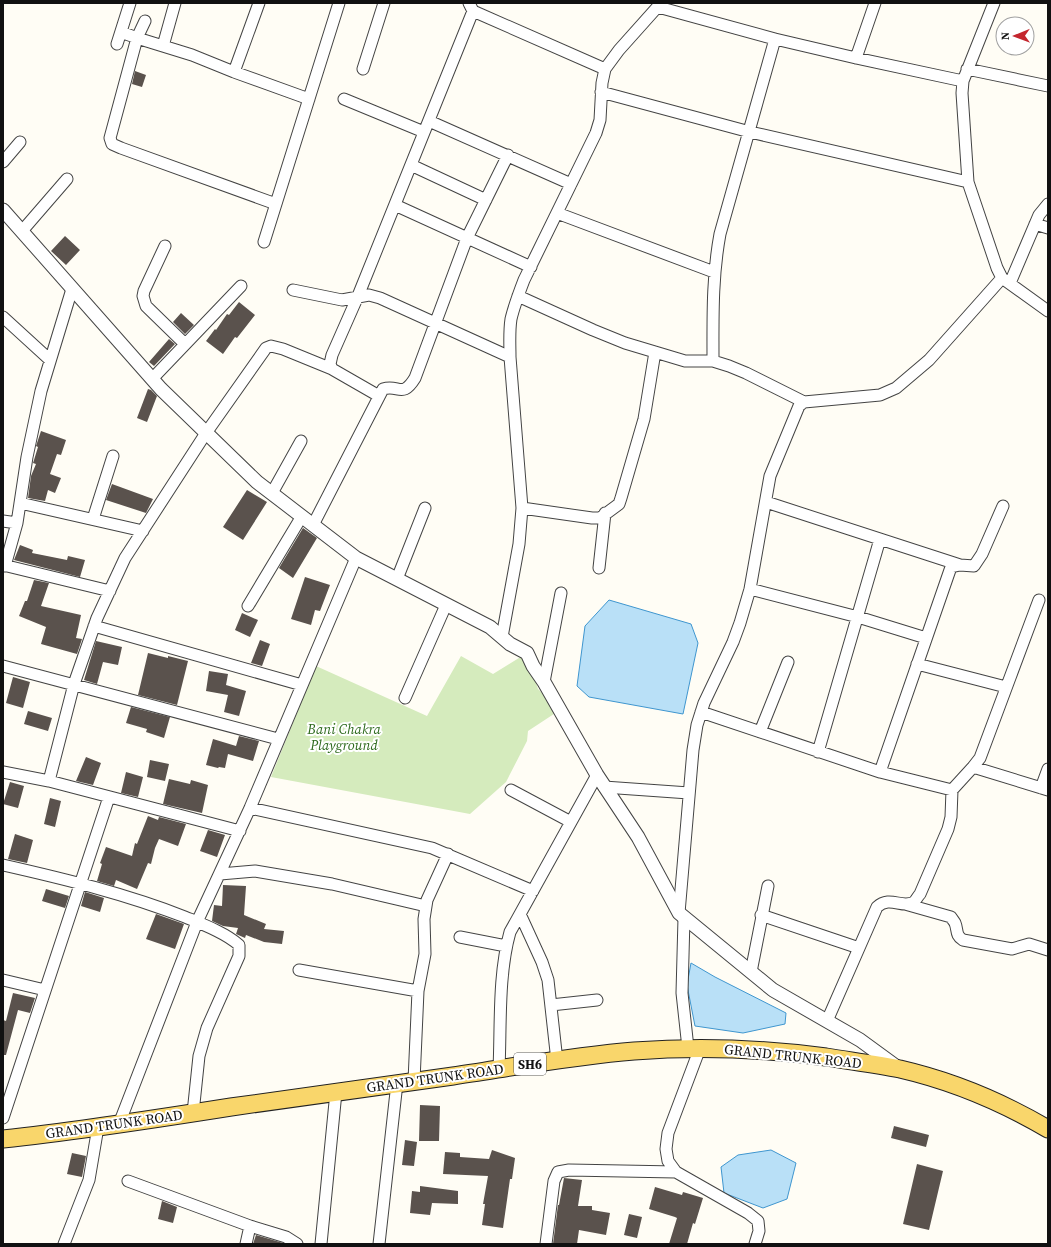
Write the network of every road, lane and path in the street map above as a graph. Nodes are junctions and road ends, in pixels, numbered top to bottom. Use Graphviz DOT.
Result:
graph roads {
  1 [pos="130,3"];
  2 [pos="175,3"];
  3 [pos="259,3"];
  4 [pos="339,3"];
  5 [pos="384,3"];
  6 [pos="875,3"];
  7 [pos="994,3"];
  8 [pos="660,5"];
  9 [pos="471,7"];
  10 [pos="145,21"];
  11 [pos="121,32"];
  12 [pos="137,38"];
  13 [pos="775,39"];
  14 [pos="117,44"];
  15 [pos="162,46"];
  16 [pos="856,58"];
  17 [pos="364,68"];
  18 [pos="605,69"];
  19 [pos="967,69"];
  20 [pos="234,72"];
  21 [pos="963,81"];
  22 [pos="1048,86"];
  23 [pos="601,92"];
  24 [pos="344,98"];
  25 [pos="309,99"];
  26 [pos="429,121"];
  27 [pos="424,132"];
  28 [pos="750,132"];
  29 [pos="20,142"];
  30 [pos="508,155"];
  31 [pos="3,162"];
  32 [pos="411,165"];
  33 [pos="67,179"];
  34 [pos="968,182"];
  35 [pos="571,184"];
  36 [pos="486,200"];
  37 [pos="276,204"];
  38 [pos="1048,204"];
  39 [pos="395,205"];
  40 [pos="3,210"];
  41 [pos="557,213"];
  42 [pos="1035,224"];
  43 [pos="1048,228"];
  44 [pos="22,231"];
  45 [pos="467,238"];
  46 [pos="264,242"];
  47 [pos="165,246"];
  48 [pos="531,267"];
  49 [pos="714,272"];
  50 [pos="1006,280"];
  51 [pos="241,286"];
  52 [pos="72,289"];
  53 [pos="293,290"];
  54 [pos="358,296"];
  55 [pos="518,296"];
  56 [pos="1048,311"];
  57 [pos="3,317"];
  58 [pos="435,323"];
  59 [pos="185,344"];
  60 [pos="655,352"];
  61 [pos="510,358"];
  62 [pos="50,360"];
  63 [pos="713,361"];
  64 [pos="332,369"];
  65 [pos="152,379"];
  66 [pos="379,396"];
  67 [pos="804,402"];
  68 [pos="206,433"];
  69 [pos="301,441"];
  70 [pos="113,456"];
  71 [pos="272,493"];
  72 [pos="766,502"];
  73 [pos="20,503"];
  74 [pos="1003,506"];
  75 [pos="425,508"];
  76 [pos="522,508"];
  77 [pos="605,513"];
  78 [pos="302,516"];
  79 [pos="93,519"];
  80 [pos="3,521"];
  81 [pos="17,523"];
  82 [pos="313,525"];
  83 [pos="143,531"];
  84 [pos="880,539"];
  85 [pos="356,558"];
  86 [pos="960,565"];
  87 [pos="4,566"];
  88 [pos="599,568"];
  89 [pos="397,580"];
  90 [pos="750,589"];
  91 [pos="110,591"];
  92 [pos="561,593"];
  93 [pos="1039,600"];
  94 [pos="446,605"];
  95 [pos="248,606"];
  96 [pos="858,617"];
  97 [pos="94,626"];
  98 [pos="502,637"];
  99 [pos="926,638"];
  100 [pos="788,662"];
  101 [pos="917,664"];
  102 [pos="3,666"];
  103 [pos="544,682"];
  104 [pos="74,684"];
  105 [pos="302,685"];
  106 [pos="1006,686"];
  107 [pos="405,698"];
  108 [pos="701,712"];
  109 [pos="760,732"];
  110 [pos="278,739"];
  111 [pos="818,752"];
  112 [pos="973,767"];
  113 [pos="1048,769"];
  114 [pos="3,772"];
  115 [pos="880,772"];
  116 [pos="597,775"];
  117 [pos="49,781"];
  118 [pos="604,787"];
  119 [pos="1044,789"];
  120 [pos="511,790"];
  121 [pos="952,790"];
  122 [pos="689,793"];
  123 [pos="109,797"];
  124 [pos="250,808"];
  125 [pos="571,822"];
  126 [pos="240,831"];
  127 [pos="448,854"];
  128 [pos="3,865"];
  129 [pos="220,874"];
  130 [pos="80,883"];
  131 [pos="768,886"];
  132 [pos="533,891"];
  133 [pos="905,904"];
  134 [pos="426,906"];
  135 [pos="520,914"];
  136 [pos="682,915"];
  137 [pos="761,915"];
  138 [pos="198,922"];
  139 [pos="460,937"];
  140 [pos="506,946"];
  141 [pos="860,948"];
  142 [pos="1048,950"];
  143 [pos="299,970"];
  144 [pos="750,972"];
  145 [pos="3,980"];
  146 [pos="45,990"];
  147 [pos="418,991"];
  148 [pos="597,1000"];
  149 [pos="551,1005"];
  150 [pos="827,1021"];
  151 [pos="694,1048"];
  152 [pos="556,1061"];
  153 [pos="499,1069"];
  154 [pos="900,1069"];
  155 [pos="3,1080"];
  156 [pos="406,1082"];
  157 [pos="14,1083"];
  158 [pos="336,1092"];
  159 [pos="193,1113"];
  160 [pos="3,1118"];
  161 [pos="119,1124"];
  162 [pos="98,1127"];
  163 [pos="1048,1129"];
  164 [pos="3,1139"];
  165 [pos="676,1172"];
  166 [pos="128,1181"];
  167 [pos="250,1226"];
  168 [pos="64,1244"];
  169 [pos="246,1244"];
  170 [pos="297,1244"];
  171 [pos="321,1244"];
  172 [pos="379,1244"];
  173 [pos="546,1244"];
  174 [pos="755,1244"];
  1 -- 11 [label="street"];
  2 -- 15 [label="street"];
  3 -- 20 [label="street"];
  4 -- 25 [label="street"];
  5 -- 17 [label="street"];
  6 -- 16 [label="street"];
  7 -- 19 [label="street"];
  8 -- 13 [label="street"];
  8 -- 18 [label="street"];
  9 -- 18 [label="street"];
  9 -- 26 [label="street"];
  10 -- 12 [label="street"];
  11 -- 12 [label="street"];
  11 -- 14 [label="street"];
  12 -- 15 [label="street"];
  12 -- 37 [label="street"];
  13 -- 16 [label="street"];
  13 -- 28 [label="street"];
  15 -- 20 [label="street"];
  16 -- 21 [label="street"];
  18 -- 23 [label="street"];
  19 -- 21 [label="street"];
  19 -- 22 [label="street"];
  20 -- 25 [label="street"];
  21 -- 34 [label="street"];
  23 -- 28 [label="street"];
  23 -- 35 [label="street"];
  24 -- 27 [label="street"];
  25 -- 37 [label="street"];
  26 -- 27 [label="street"];
  26 -- 30 [label="street"];
  27 -- 32 [label="street"];
  28 -- 34 [label="street"];
  28 -- 49 [label="street"];
  29 -- 31 [label="street"];
  30 -- 35 [label="street"];
  30 -- 36 [label="street"];
  32 -- 36 [label="street"];
  32 -- 39 [label="street"];
  33 -- 44 [label="street"];
  34 -- 50 [label="street"];
  35 -- 41 [label="street"];
  36 -- 45 [label="street"];
  37 -- 46 [label="street"];
  38 -- 42 [label="street"];
  39 -- 45 [label="street"];
  39 -- 54 [label="street"];
  40 -- 44 [label="street"];
  41 -- 48 [label="street"];
  41 -- 49 [label="street"];
  42 -- 43 [label="street"];
  42 -- 50 [label="street"];
  44 -- 52 [label="street"];
  45 -- 48 [label="street"];
  45 -- 58 [label="street"];
  47 -- 59 [label="street"];
  48 -- 55 [label="street"];
  49 -- 63 [label="street"];
  50 -- 56 [label="street"];
  50 -- 67 [label="street"];
  51 -- 59 [label="street"];
  52 -- 62 [label="street"];
  52 -- 65 [label="street"];
  53 -- 54 [label="street"];
  54 -- 58 [label="street"];
  54 -- 64 [label="street"];
  55 -- 60 [label="street"];
  55 -- 61 [label="street"];
  57 -- 62 [label="street"];
  58 -- 61 [label="street"];
  58 -- 66 [label="street"];
  59 -- 65 [label="street"];
  60 -- 63 [label="street"];
  60 -- 77 [label="street"];
  61 -- 76 [label="street"];
  62 -- 73 [label="street"];
  63 -- 67 [label="street"];
  64 -- 66 [label="street"];
  64 -- 68 [label="street"];
  65 -- 68 [label="street"];
  66 -- 82 [label="street"];
  67 -- 72 [label="street"];
  68 -- 71 [label="street"];
  68 -- 83 [label="street"];
  69 -- 71 [label="street"];
  70 -- 79 [label="street"];
  71 -- 78 [label="street"];
  72 -- 84 [label="street"];
  72 -- 90 [label="street"];
  73 -- 79 [label="street"];
  73 -- 81 [label="street"];
  74 -- 86 [label="street"];
  75 -- 89 [label="street"];
  76 -- 77 [label="street"];
  76 -- 98 [label="street"];
  77 -- 88 [label="street"];
  78 -- 82 [label="street"];
  78 -- 95 [label="street"];
  79 -- 83 [label="street"];
  80 -- 81 [label="street"];
  81 -- 87 [label="street"];
  82 -- 85 [label="street"];
  83 -- 91 [label="street"];
  84 -- 86 [label="street"];
  84 -- 96 [label="street"];
  85 -- 89 [label="street"];
  85 -- 105 [label="street"];
  86 -- 99 [label="street"];
  87 -- 91 [label="street"];
  89 -- 94 [label="street"];
  90 -- 96 [label="street"];
  90 -- 108 [label="street"];
  91 -- 97 [label="street"];
  92 -- 103 [label="street"];
  93 -- 106 [label="street"];
  94 -- 98 [label="street"];
  94 -- 107 [label="street"];
  96 -- 99 [label="street"];
  96 -- 111 [label="street"];
  97 -- 104 [label="street"];
  97 -- 105 [label="street"];
  98 -- 103 [label="street"];
  99 -- 101 [label="street"];
  100 -- 109 [label="street"];
  101 -- 106 [label="street"];
  101 -- 115 [label="street"];
  102 -- 104 [label="street"];
  103 -- 116 [label="street"];
  104 -- 110 [label="street"];
  104 -- 117 [label="street"];
  105 -- 110 [label="street"];
  106 -- 112 [label="street"];
  108 -- 109 [label="street"];
  108 -- 122 [label="street"];
  109 -- 111 [label="street"];
  110 -- 124 [label="street"];
  111 -- 115 [label="street"];
  112 -- 119 [label="street"];
  112 -- 121 [label="street"];
  113 -- 119 [label="street"];
  114 -- 117 [label="street"];
  115 -- 121 [label="street"];
  116 -- 118 [label="street"];
  116 -- 125 [label="street"];
  117 -- 123 [label="street"];
  118 -- 122 [label="street"];
  118 -- 136 [label="street"];
  120 -- 125 [label="street"];
  121 -- 133 [label="street"];
  122 -- 136 [label="street"];
  123 -- 126 [label="street"];
  123 -- 130 [label="street"];
  124 -- 126 [label="street"];
  124 -- 127 [label="street"];
  125 -- 132 [label="street"];
  126 -- 129 [label="street"];
  127 -- 132 [label="street"];
  127 -- 134 [label="street"];
  128 -- 130 [label="street"];
  129 -- 134 [label="street"];
  129 -- 138 [label="street"];
  130 -- 138 [label="street"];
  130 -- 146 [label="street"];
  131 -- 137 [label="street"];
  132 -- 135 [label="street"];
  133 -- 141 [label="street"];
  133 -- 142 [label="street"];
  134 -- 147 [label="street"];
  135 -- 140 [label="street"];
  135 -- 149 [label="street"];
  136 -- 144 [label="street"];
  136 -- 151 [label="street"];
  137 -- 141 [label="street"];
  137 -- 144 [label="street"];
  138 -- 159 [label="street"];
  138 -- 161 [label="street"];
  139 -- 140 [label="street"];
  140 -- 153 [label="street"];
  141 -- 150 [label="street"];
  143 -- 147 [label="street"];
  144 -- 150 [label="street"];
  145 -- 146 [label="street"];
  146 -- 157 [label="street"];
  147 -- 156 [label="street"];
  148 -- 149 [label="street"];
  149 -- 152 [label="street"];
  150 -- 154 [label="street"];
  151 -- 152 [label="main road, GRAND TRUNK ROAD / SH6"];
  151 -- 154 [label="main road, GRAND TRUNK ROAD / SH6"];
  151 -- 165 [label="street"];
  152 -- 153 [label="main road, GRAND TRUNK ROAD / SH6"];
  153 -- 156 [label="main road, GRAND TRUNK ROAD / SH6"];
  154 -- 163 [label="main road, GRAND TRUNK ROAD / SH6"];
  155 -- 157 [label="street"];
  156 -- 158 [label="main road, GRAND TRUNK ROAD / SH6"];
  156 -- 172 [label="street"];
  157 -- 160 [label="street"];
  158 -- 159 [label="main road, GRAND TRUNK ROAD / SH6"];
  158 -- 171 [label="street"];
  159 -- 161 [label="main road, GRAND TRUNK ROAD / SH6"];
  161 -- 162 [label="main road, GRAND TRUNK ROAD / SH6"];
  162 -- 164 [label="main road, GRAND TRUNK ROAD / SH6"];
  162 -- 168 [label="street"];
  165 -- 173 [label="street"];
  165 -- 174 [label="street"];
  166 -- 167 [label="street"];
  167 -- 169 [label="street"];
  167 -- 170 [label="street"];
}
